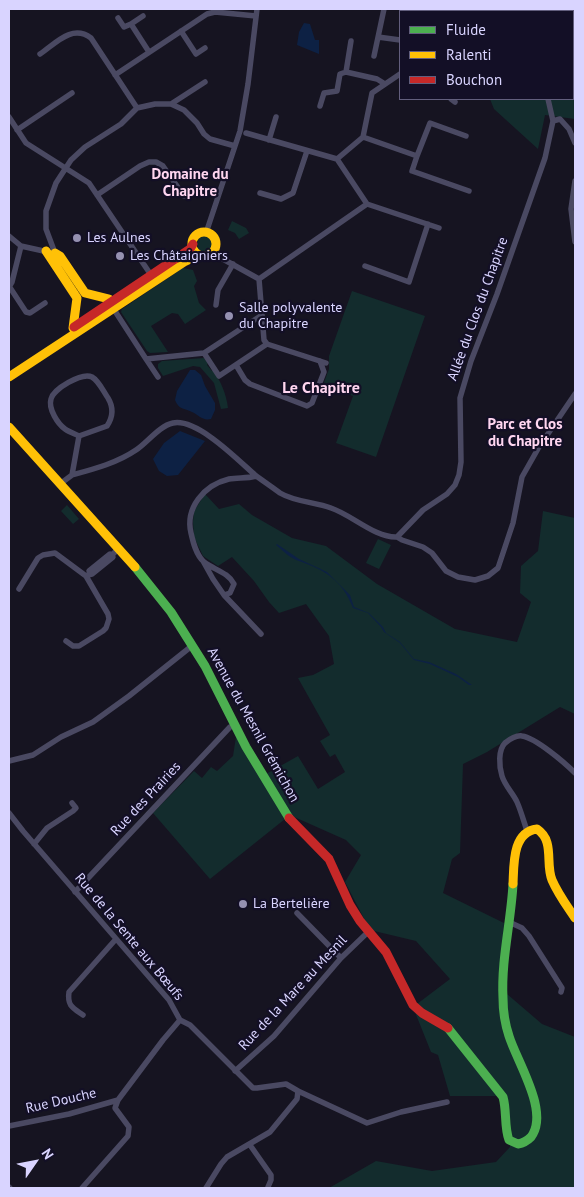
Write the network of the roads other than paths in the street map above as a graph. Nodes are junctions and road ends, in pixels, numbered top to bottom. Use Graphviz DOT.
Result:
graph roads {
  1 [pos="257,9"];
  2 [pos="384,9"];
  3 [pos="143,16"];
  4 [pos="256,16"];
  5 [pos="118,18"];
  6 [pos="131,24"];
  7 [pos="182,31"];
  8 [pos="378,37"];
  9 [pos="399,40"];
  10 [pos="351,41"];
  11 [pos="205,48"];
  12 [pos="149,52"];
  13 [pos="40,54"];
  14 [pos="374,56"];
  15 [pos="346,72"];
  16 [pos="115,75"];
  17 [pos="399,75"];
  18 [pos="205,82"];
  19 [pos="385,84"];
  20 [pos="72,93"];
  21 [pos="548,100"];
  22 [pos="171,104"];
  23 [pos="320,106"];
  24 [pos="137,108"];
  25 [pos="9,117"];
  26 [pos="276,117"];
  27 [pos="553,120"];
  28 [pos="17,130"];
  29 [pos="246,133"];
  30 [pos="466,136"];
  31 [pos="363,138"];
  32 [pos="269,140"];
  33 [pos="575,143"];
  34 [pos="235,146"];
  35 [pos="308,151"];
  36 [pos="417,156"];
  37 [pos="337,159"];
  38 [pos="66,168"];
  39 [pos="575,182"];
  40 [pos="469,191"];
  41 [pos="260,193"];
  42 [pos="97,195"];
  43 [pos="218,196"];
  44 [pos="367,204"];
  45 [pos="428,224"];
  46 [pos="439,228"];
  47 [pos="206,233"];
  48 [pos="9,236"];
  49 [pos="575,242"];
  50 [pos="193,244"];
  51 [pos="21,246"];
  52 [pos="51,252"];
  53 [pos="212,253"];
  54 [pos="199,255"];
  55 [pos="233,264"];
  56 [pos="364,266"];
  57 [pos="151,275"];
  58 [pos="258,279"];
  59 [pos="9,286"];
  60 [pos="81,295"];
  61 [pos="46,303"];
  62 [pos="112,305"];
  63 [pos="216,305"];
  64 [pos="262,315"];
  65 [pos="74,330"];
  66 [pos="267,344"];
  67 [pos="204,354"];
  68 [pos="146,359"];
  69 [pos="236,365"];
  70 [pos="9,370"];
  71 [pos="9,377"];
  72 [pos="158,377"];
  73 [pos="575,394"];
  74 [pos="9,427"];
  75 [pos="79,436"];
  76 [pos="72,475"];
  77 [pos="256,476"];
  78 [pos="60,484"];
  79 [pos="397,537"];
  80 [pos="115,552"];
  81 [pos="203,561"];
  82 [pos="88,575"];
  83 [pos="19,589"];
  84 [pos="224,595"];
  85 [pos="261,634"];
  86 [pos="66,641"];
  87 [pos="193,645"];
  88 [pos="235,725"];
  89 [pos="9,761"];
  90 [pos="575,773"];
  91 [pos="72,803"];
  92 [pos="9,813"];
  93 [pos="527,831"];
  94 [pos="34,844"];
  95 [pos="75,892"];
  96 [pos="297,912"];
  97 [pos="575,918"];
  98 [pos="509,922"];
  99 [pos="368,932"];
  100 [pos="116,939"];
  101 [pos="341,958"];
  102 [pos="561,992"];
  103 [pos="83,1016"];
  104 [pos="180,1020"];
  105 [pos="236,1072"];
  106 [pos="298,1091"];
  107 [pos="118,1100"];
  108 [pos="447,1102"];
  109 [pos="9,1126"];
  110 [pos="250,1145"];
  111 [pos="268,1187"];
  112 [pos="82,1188"];
  113 [pos="206,1188"];
  1 -- 4 [label="street"];
  2 -- 8 [label="street"];
  3 -- 6 [label="street"];
  4 -- 7 [label="street"];
  4 -- 34 [label="street"];
  5 -- 6 [label="street"];
  6 -- 12 [label="street"];
  7 -- 11 [label="street"];
  7 -- 12 [label="street"];
  8 -- 9 [label="street"];
  8 -- 14 [label="street"];
  10 -- 15 [label="street"];
  12 -- 16 [label="street"];
  13 -- 16 [label="street"];
  15 -- 19 [label="street"];
  15 -- 23 [label="street"];
  16 -- 24 [label="street"];
  17 -- 19 [label="street"];
  18 -- 22 [label="street"];
  19 -- 31 [label="street"];
  20 -- 28 [label="street"];
  21 -- 27 [label="street, Allée du Clos du Chapitre"];
  22 -- 24 [label="street"];
  22 -- 34 [label="street"];
  24 -- 38 [label="street"];
  25 -- 28 [label="street"];
  26 -- 32 [label="street"];
  27 -- 33 [label="street"];
  27 -- 79 [label="street, Allée du Clos du Chapitre"];
  28 -- 38 [label="street"];
  29 -- 32 [label="street"];
  30 -- 36 [label="street"];
  31 -- 36 [label="street"];
  31 -- 37 [label="street"];
  32 -- 35 [label="street"];
  34 -- 43 [label="street"];
  35 -- 37 [label="street"];
  35 -- 41 [label="street"];
  36 -- 40 [label="street"];
  37 -- 44 [label="street"];
  38 -- 42 [label="street"];
  38 -- 52 [label="street"];
  39 -- 49 [label="street"];
  42 -- 43 [label="street"];
  42 -- 57 [label="street"];
  43 -- 47 [label="street"];
  44 -- 45 [label="street"];
  44 -- 58 [label="street"];
  45 -- 46 [label="street"];
  45 -- 56 [label="street"];
  47 -- 50 [label="street"];
  47 -- 53 [label="street"];
  48 -- 51 [label="street"];
  50 -- 54 [label="street"];
  50 -- 57 [label="street"];
  51 -- 52 [label="street"];
  51 -- 59 [label="street"];
  52 -- 60 [label="street"];
  53 -- 54 [label="street"];
  53 -- 55 [label="street"];
  54 -- 62 [label="street"];
  55 -- 58 [label="street"];
  55 -- 63 [label="street"];
  57 -- 62 [label="street"];
  58 -- 64 [label="street"];
  59 -- 61 [label="street"];
  60 -- 62 [label="street"];
  60 -- 65 [label="street"];
  62 -- 65 [label="street"];
  62 -- 68 [label="street"];
  64 -- 66 [label="street"];
  64 -- 67 [label="street"];
  65 -- 70 [label="street"];
  65 -- 71 [label="street"];
  66 -- 69 [label="street"];
  66 -- 69 [label="street"];
  67 -- 68 [label="street"];
  67 -- 69 [label="street"];
  68 -- 72 [label="street"];
  73 -- 79 [label="street"];
  74 -- 78 [label="street, Avenue du Mesnil Grémichon"];
  75 -- 75 [label="street"];
  75 -- 76 [label="street"];
  76 -- 77 [label="street"];
  76 -- 78 [label="street"];
  77 -- 79 [label="street"];
  77 -- 81 [label="street"];
  78 -- 80 [label="street, Avenue du Mesnil Grémichon"];
  80 -- 82 [label="street"];
  80 -- 87 [label="street, Avenue du Mesnil Grémichon"];
  81 -- 84 [label="street"];
  81 -- 84 [label="street"];
  82 -- 83 [label="street"];
  82 -- 86 [label="street"];
  84 -- 85 [label="street"];
  87 -- 88 [label="street, Avenue du Mesnil Grémichon"];
  87 -- 89 [label="street"];
  88 -- 95 [label="street, Rue des Prairies"];
  88 -- 99 [label="street, Avenue du Mesnil Grémichon"];
  90 -- 93 [label="street"];
  91 -- 94 [label="street"];
  92 -- 94 [label="street, Rue de la Sente aux Bœufs"];
  93 -- 97 [label="street"];
  93 -- 98 [label="street, Avenue du Mesnil Grémichon"];
  94 -- 95 [label="street, Rue de la Sente aux Bœufs"];
  95 -- 100 [label="street, Rue de la Sente aux Bœufs"];
  96 -- 101 [label="street"];
  98 -- 99 [label="street, Avenue du Mesnil Grémichon"];
  98 -- 102 [label="street"];
  99 -- 101 [label="street, Rue de la Mare au Mesnil"];
  100 -- 103 [label="street"];
  100 -- 104 [label="street, Rue de la Sente aux Bœufs"];
  101 -- 105 [label="street, Rue de la Mare au Mesnil"];
  104 -- 105 [label="street, Rue de la Sente aux Bœufs"];
  104 -- 107 [label="street"];
  105 -- 106 [label="street, Rue de la Sente aux Bœufs"];
  106 -- 108 [label="street"];
  106 -- 110 [label="street"];
  107 -- 109 [label="street, Rue Douche"];
  107 -- 112 [label="street"];
  110 -- 111 [label="street"];
  110 -- 113 [label="street"];
}
